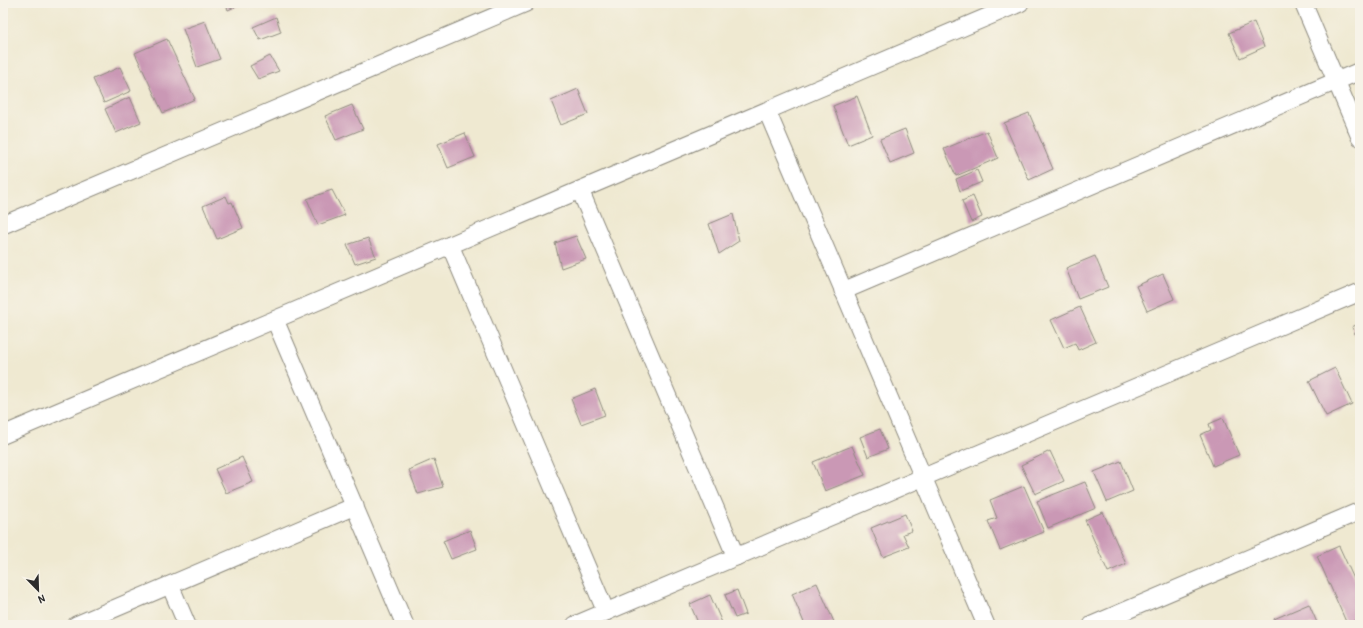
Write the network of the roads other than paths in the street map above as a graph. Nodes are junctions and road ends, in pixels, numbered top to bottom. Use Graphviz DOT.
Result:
graph roads {
  1 [pos="526,3"];
  2 [pos="1020,3"];
  3 [pos="1303,3"];
  4 [pos="1360,71"];
  5 [pos="1336,81"];
  6 [pos="767,111"];
  7 [pos="1360,137"];
  8 [pos="580,190"];
  9 [pos="3,225"];
  10 [pos="450,245"];
  11 [pos="843,291"];
  12 [pos="1360,292"];
  13 [pos="275,320"];
  14 [pos="3,436"];
  15 [pos="923,478"];
  16 [pos="355,506"];
  17 [pos="1360,511"];
  18 [pos="736,557"];
  19 [pos="170,585"];
  20 [pos="606,612"];
  21 [pos="76,625"];
  22 [pos="187,625"];
  23 [pos="405,625"];
  24 [pos="575,625"];
  25 [pos="986,625"];
  26 [pos="1092,625"];
  1 -- 9 [label="street"];
  2 -- 6 [label="street"];
  3 -- 5 [label="street"];
  4 -- 5 [label="street"];
  5 -- 7 [label="street"];
  5 -- 11 [label="street"];
  6 -- 8 [label="street"];
  6 -- 11 [label="street"];
  8 -- 10 [label="street"];
  8 -- 18 [label="street"];
  10 -- 13 [label="street"];
  10 -- 20 [label="street"];
  11 -- 15 [label="street"];
  12 -- 15 [label="street"];
  13 -- 14 [label="street"];
  13 -- 16 [label="street"];
  15 -- 18 [label="street"];
  15 -- 25 [label="street"];
  16 -- 19 [label="street"];
  16 -- 23 [label="street"];
  17 -- 26 [label="street"];
  18 -- 20 [label="street"];
  19 -- 21 [label="street"];
  19 -- 22 [label="street"];
  20 -- 24 [label="street"];
}
